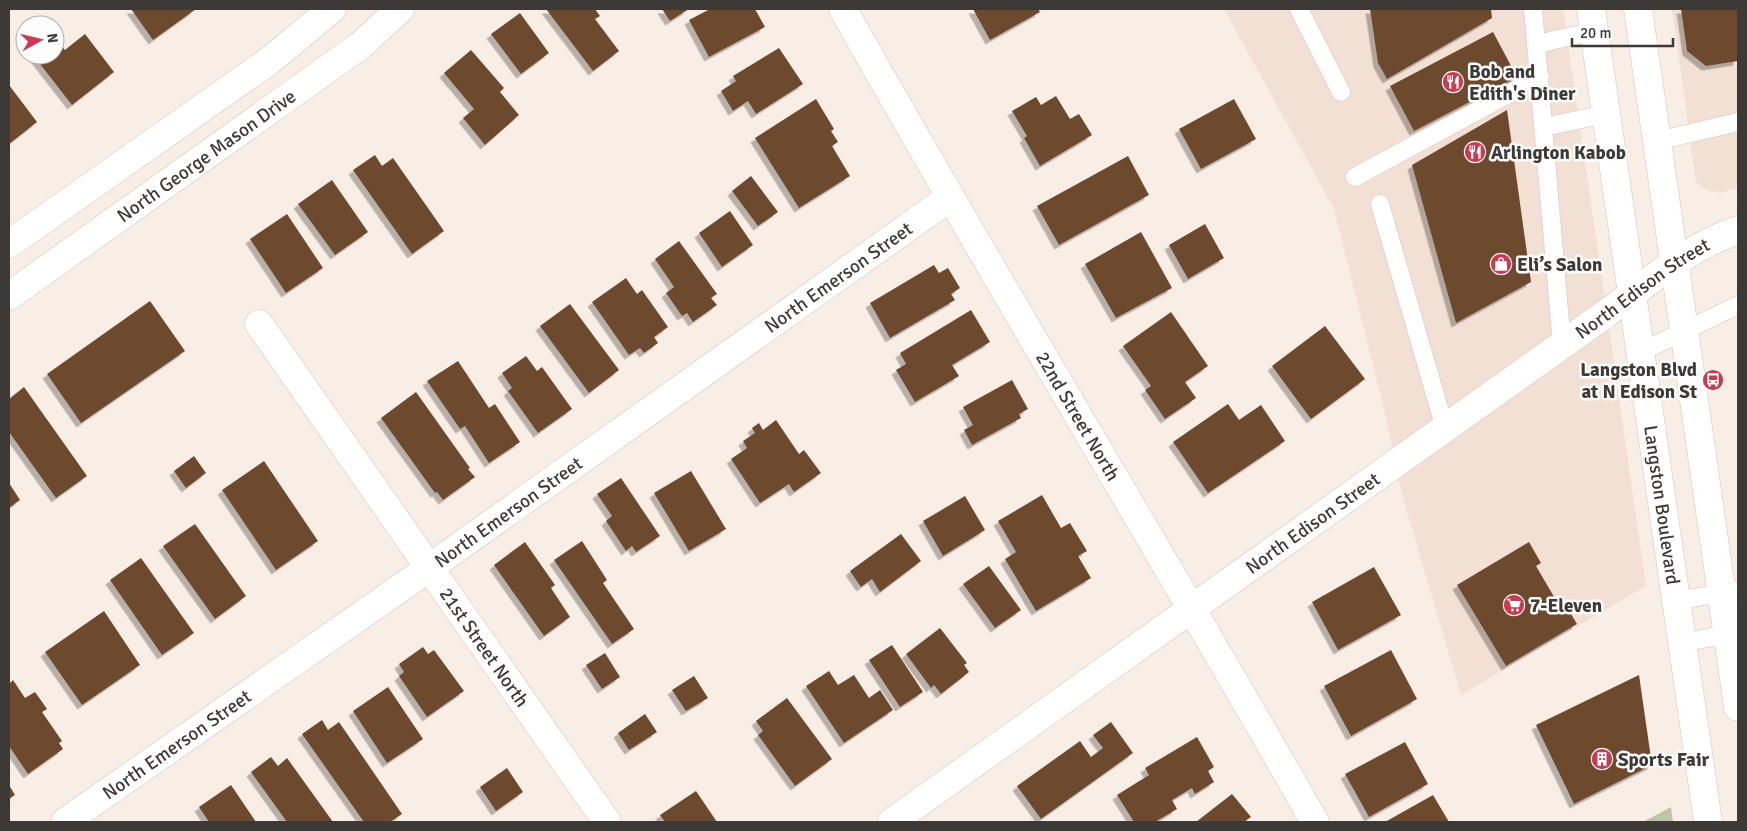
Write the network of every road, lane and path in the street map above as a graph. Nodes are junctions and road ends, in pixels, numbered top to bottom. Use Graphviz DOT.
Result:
graph roads {
  1 [pos="332,9"];
  2 [pos="400,9"];
  3 [pos="843,9"];
  4 [pos="1299,9"];
  5 [pos="1533,9"];
  6 [pos="1638,9"];
  7 [pos="1592,20"];
  8 [pos="1536,44"];
  9 [pos="1540,77"];
  10 [pos="1341,92"];
  11 [pos="1606,114"];
  12 [pos="1738,122"];
  13 [pos="1544,128"];
  14 [pos="1657,141"];
  15 [pos="1355,177"];
  16 [pos="949,198"];
  17 [pos="1380,204"];
  18 [pos="1738,230"];
  19 [pos="9,244"];
  20 [pos="1675,262"];
  21 [pos="1632,295"];
  22 [pos="9,296"];
  23 [pos="1738,305"];
  24 [pos="259,324"];
  25 [pos="1685,329"];
  26 [pos="1562,345"];
  27 [pos="1641,352"];
  28 [pos="1445,429"];
  29 [pos="429,568"];
  30 [pos="1730,592"];
  31 [pos="1676,601"];
  32 [pos="1194,609"];
  33 [pos="1733,633"];
  34 [pos="1682,642"];
  35 [pos="1738,707"];
  36 [pos="65,822"];
  37 [pos="607,822"];
  38 [pos="892,822"];
  39 [pos="1315,822"];
  40 [pos="1708,822"];
  1 -- 19 [label="street"];
  2 -- 22 [label="street, North George Mason Drive"];
  3 -- 16 [label="street, 22nd Street North"];
  4 -- 10 [label="lane"];
  5 -- 8 [label="lane"];
  6 -- 14 [label="street"];
  7 -- 8 [label="lane"];
  7 -- 11 [label="street, Langston Boulevard"];
  8 -- 9 [label="lane"];
  9 -- 13 [label="lane"];
  9 -- 15 [label="lane"];
  11 -- 13 [label="lane"];
  11 -- 21 [label="street, Langston Boulevard"];
  12 -- 14 [label="lane"];
  13 -- 26 [label="lane"];
  14 -- 20 [label="street"];
  16 -- 29 [label="street, North Emerson Street"];
  16 -- 32 [label="street, 22nd Street North"];
  17 -- 28 [label="lane"];
  18 -- 20 [label="street, North Edison Street"];
  20 -- 21 [label="street, North Edison Street"];
  20 -- 25 [label="street"];
  21 -- 26 [label="street, North Edison Street"];
  21 -- 27 [label="street, Langston Boulevard"];
  23 -- 25 [label="lane"];
  24 -- 29 [label="street, 21st Street North"];
  25 -- 27 [label="lane"];
  25 -- 30 [label="street"];
  26 -- 28 [label="street, North Edison Street"];
  27 -- 31 [label="street, Langston Boulevard"];
  28 -- 32 [label="street, North Edison Street"];
  29 -- 36 [label="street, North Emerson Street"];
  29 -- 37 [label="street, 21st Street North"];
  30 -- 31 [label="lane"];
  30 -- 33 [label="street"];
  31 -- 34 [label="street, Langston Boulevard"];
  32 -- 38 [label="street, North Edison Street"];
  32 -- 39 [label="street, 22nd Street North"];
  33 -- 34 [label="lane"];
  33 -- 35 [label="street"];
  34 -- 40 [label="street, Langston Boulevard"];
}
